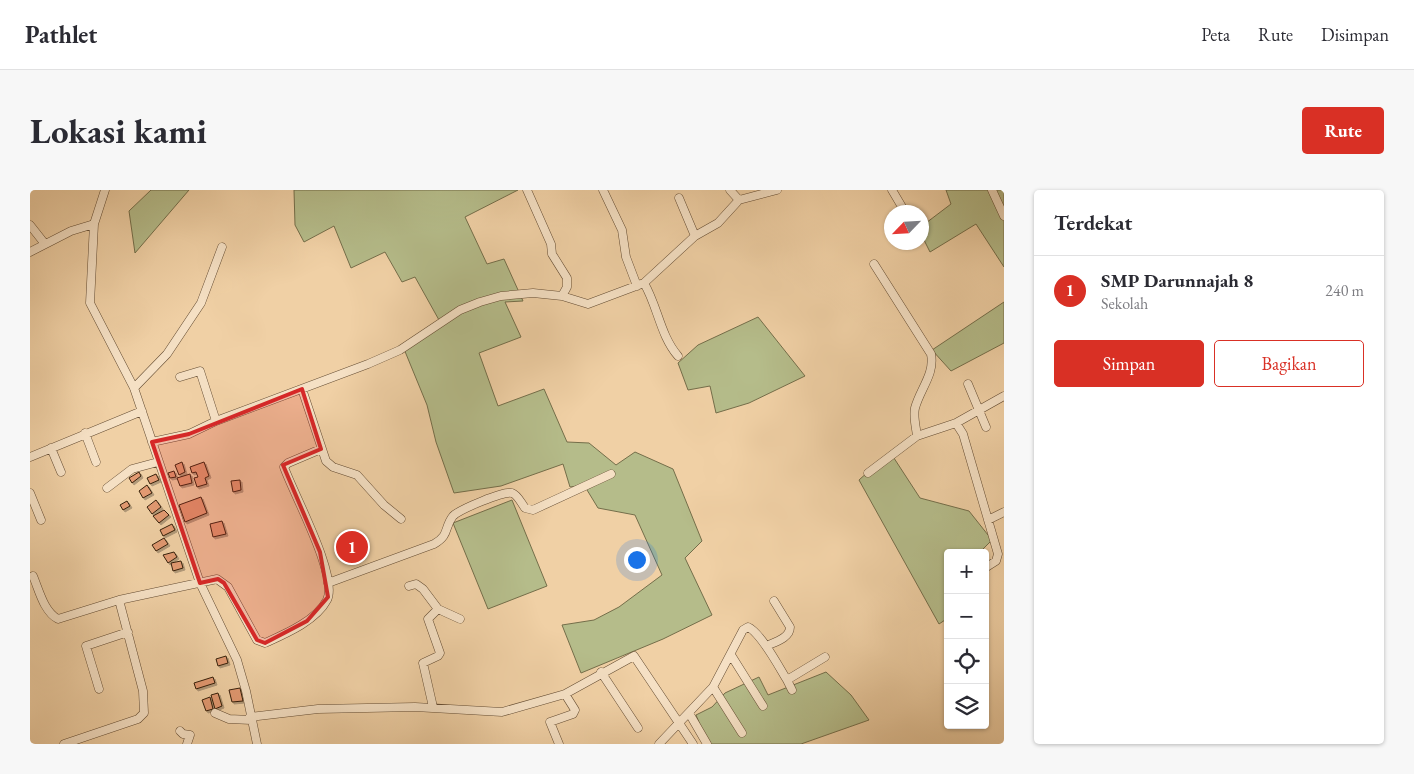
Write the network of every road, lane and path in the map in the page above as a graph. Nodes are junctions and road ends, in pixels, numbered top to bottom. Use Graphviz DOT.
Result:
graph roads {
  1 [pos="105,190"];
  2 [pos="527,190"];
  3 [pos="603,190"];
  4 [pos="730,190"];
  5 [pos="776,190"];
  6 [pos="892,190"];
  7 [pos="992,190"];
  8 [pos="679,198"];
  9 [pos="739,200"];
  10 [pos="901,205"];
  11 [pos="1004,216"];
  12 [pos="94,224"];
  13 [pos="30,225"];
  14 [pos="696,236"];
  15 [pos="45,244"];
  16 [pos="222,247"];
  17 [pos="30,252"];
  18 [pos="874,264"];
  19 [pos="641,284"];
  20 [pos="562,296"];
  21 [pos="678,356"];
  22 [pos="180,376"];
  23 [pos="968,384"];
  24 [pos="134,388"];
  25 [pos="302,389"];
  26 [pos="1004,396"];
  27 [pos="979,410"];
  28 [pos="142,411"];
  29 [pos="216,421"];
  30 [pos="956,422"];
  31 [pos="986,427"];
  32 [pos="85,433"];
  33 [pos="917,436"];
  34 [pos="152,442"];
  35 [pos="51,448"];
  36 [pos="321,449"];
  37 [pos="30,457"];
  38 [pos="96,462"];
  39 [pos="158,462"];
  40 [pos="61,472"];
  41 [pos="868,473"];
  42 [pos="611,474"];
  43 [pos="106,488"];
  44 [pos="30,493"];
  45 [pos="1004,512"];
  46 [pos="401,519"];
  47 [pos="41,520"];
  48 [pos="988,520"];
  49 [pos="989,565"];
  50 [pos="33,576"];
  51 [pos="200,583"];
  52 [pos="328,583"];
  53 [pos="409,586"];
  54 [pos="119,600"];
  55 [pos="774,601"];
  56 [pos="438,609"];
  57 [pos="460,619"];
  58 [pos="128,632"];
  59 [pos="766,646"];
  60 [pos="731,655"];
  61 [pos="825,657"];
  62 [pos="601,672"];
  63 [pos="786,680"];
  64 [pos="713,686"];
  65 [pos="99,689"];
  66 [pos="792,690"];
  67 [pos="565,694"];
  68 [pos="763,706"];
  69 [pos="433,707"];
  70 [pos="215,713"];
  71 [pos="688,713"];
  72 [pos="250,719"];
  73 [pos="678,724"];
  74 [pos="638,728"];
  75 [pos="180,731"];
  76 [pos="742,733"];
  77 [pos="64,744"];
  78 [pos="187,744"];
  79 [pos="257,744"];
  80 [pos="559,744"];
  81 [pos="658,744"];
  82 [pos="693,744"];
  83 [pos="707,744"];
  1 -- 12 [label="street"];
  2 -- 20 [label="street"];
  3 -- 19 [label="street"];
  4 -- 9 [label="street"];
  5 -- 9 [label="street"];
  6 -- 10 [label="street"];
  7 -- 11 [label="street"];
  8 -- 14 [label="street"];
  9 -- 14 [label="street"];
  12 -- 15 [label="street"];
  12 -- 24 [label="street"];
  13 -- 15 [label="street"];
  14 -- 19 [label="street"];
  15 -- 17 [label="street"];
  16 -- 24 [label="street"];
  18 -- 33 [label="street"];
  19 -- 20 [label="street"];
  19 -- 21 [label="street"];
  20 -- 25 [label="street"];
  22 -- 29 [label="street"];
  23 -- 27 [label="street"];
  24 -- 28 [label="street"];
  25 -- 29 [label="street"];
  25 -- 36 [label="street"];
  26 -- 27 [label="street"];
  27 -- 30 [label="street"];
  27 -- 31 [label="street"];
  28 -- 32 [label="street"];
  28 -- 34 [label="street"];
  29 -- 34 [label="street"];
  30 -- 33 [label="street"];
  30 -- 48 [label="street"];
  32 -- 35 [label="street"];
  32 -- 38 [label="street"];
  33 -- 41 [label="street"];
  34 -- 39 [label="street"];
  35 -- 37 [label="street"];
  35 -- 40 [label="street"];
  36 -- 46 [label="street"];
  36 -- 52 [label="street"];
  39 -- 43 [label="street"];
  39 -- 51 [label="street"];
  42 -- 52 [label="street"];
  44 -- 47 [label="street"];
  45 -- 48 [label="street"];
  48 -- 49 [label="street"];
  50 -- 54 [label="street"];
  51 -- 52 [label="street"];
  51 -- 54 [label="street"];
  51 -- 72 [label="street"];
  53 -- 56 [label="street"];
  54 -- 58 [label="street"];
  55 -- 59 [label="street"];
  56 -- 57 [label="street"];
  56 -- 69 [label="street"];
  58 -- 65 [label="street"];
  58 -- 77 [label="street"];
  59 -- 60 [label="street"];
  59 -- 63 [label="street"];
  60 -- 64 [label="street"];
  60 -- 68 [label="street"];
  61 -- 63 [label="street"];
  62 -- 67 [label="street"];
  62 -- 73 [label="street"];
  62 -- 74 [label="street"];
  63 -- 66 [label="street"];
  64 -- 71 [label="street"];
  64 -- 76 [label="street"];
  67 -- 69 [label="street"];
  67 -- 80 [label="street"];
  69 -- 72 [label="street"];
  70 -- 72 [label="street"];
  71 -- 73 [label="street"];
  71 -- 83 [label="street"];
  72 -- 79 [label="street"];
  73 -- 81 [label="street"];
  73 -- 82 [label="street"];
  75 -- 78 [label="street"];
}
